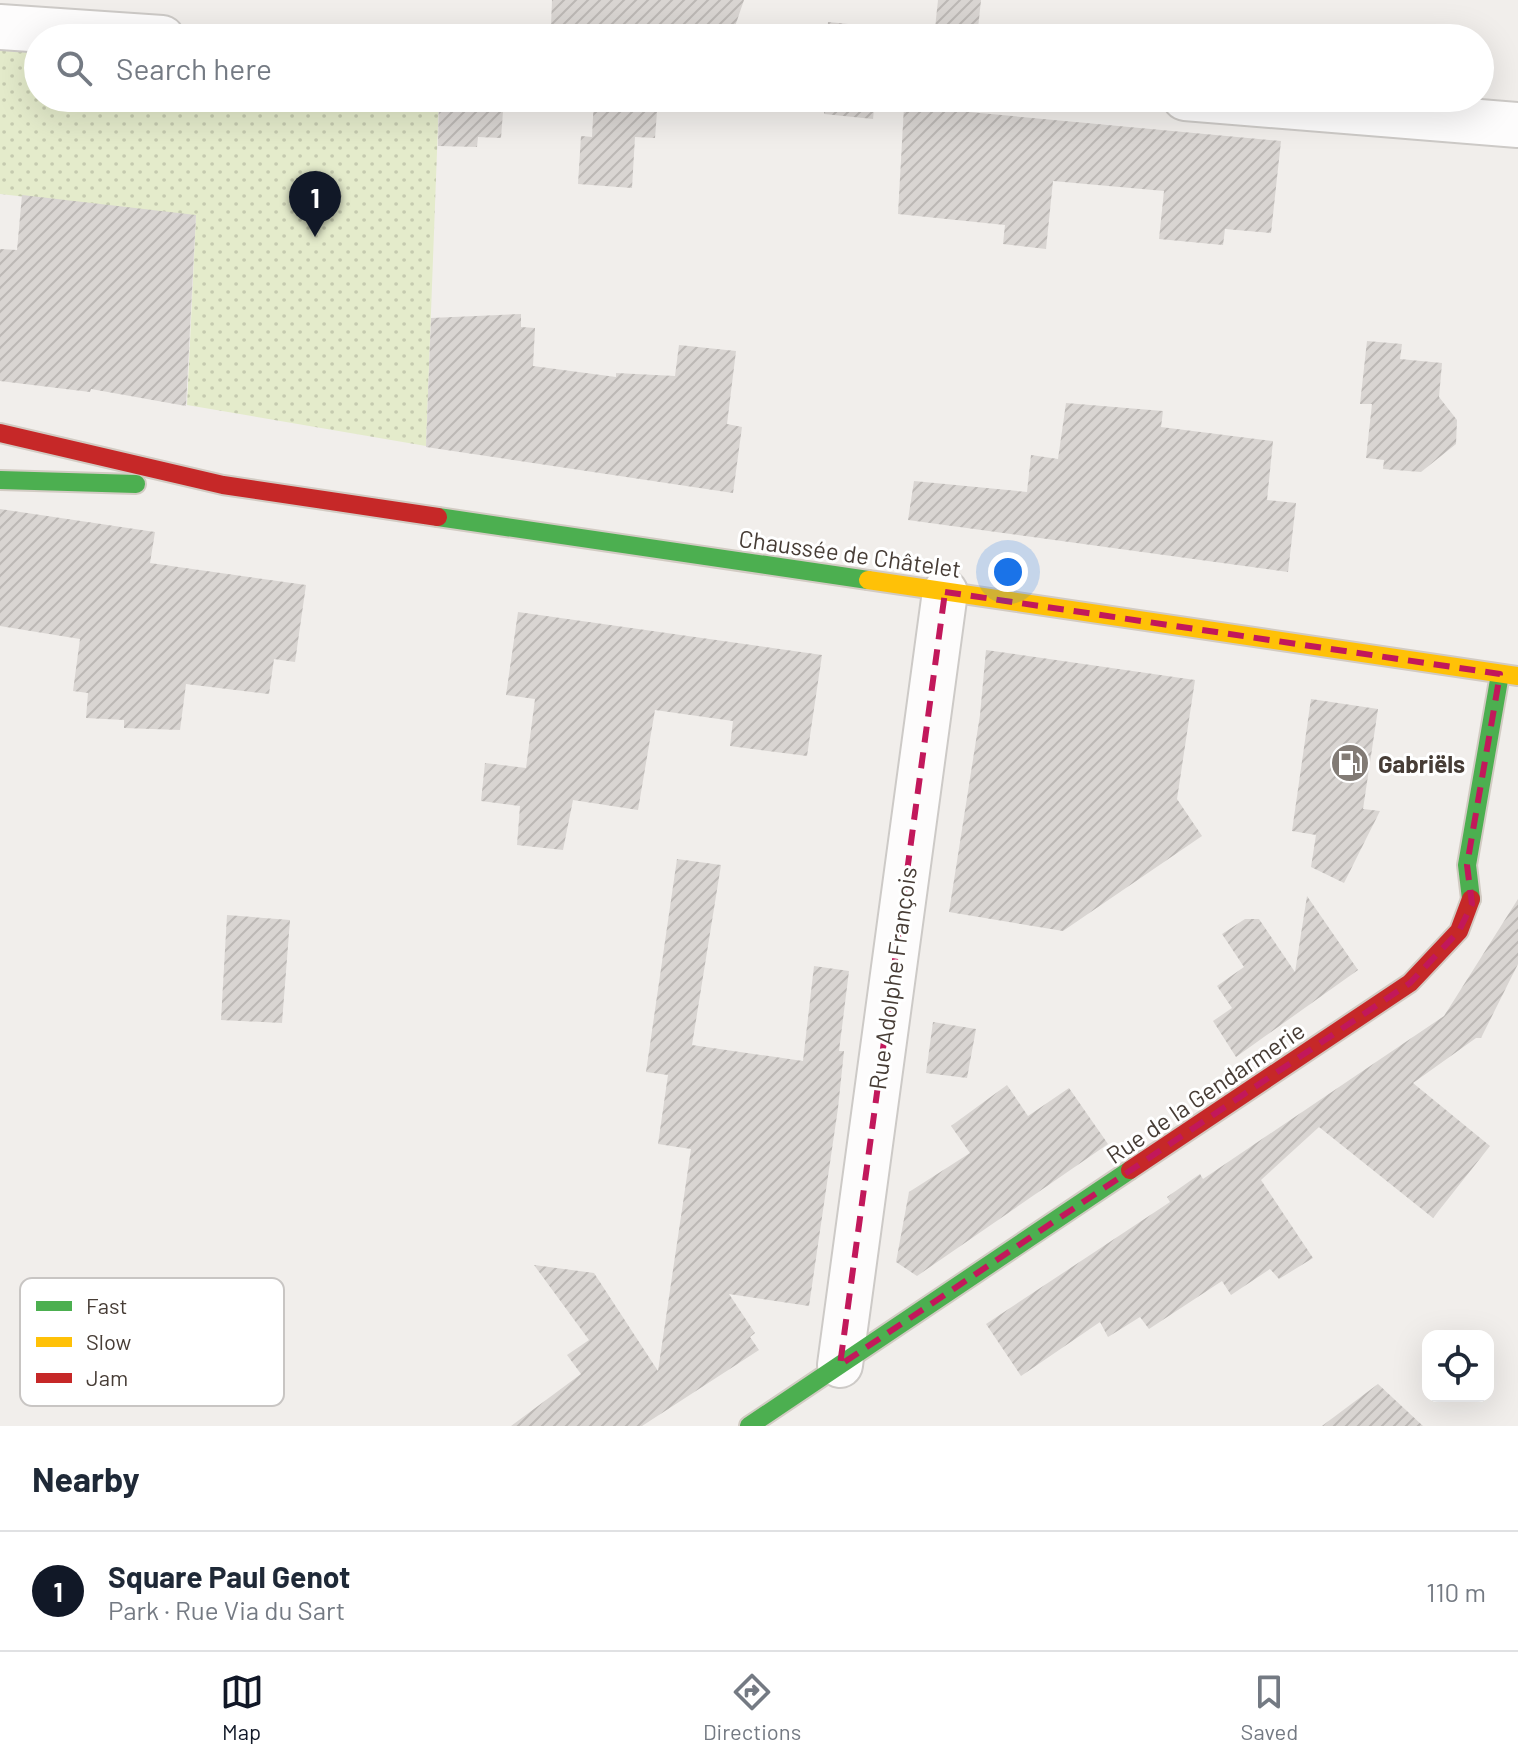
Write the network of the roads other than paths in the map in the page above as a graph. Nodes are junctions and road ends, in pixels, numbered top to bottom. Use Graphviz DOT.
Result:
graph roads {
  1 [pos="0,27"];
  2 [pos="24,29"];
  3 [pos="1358,112"];
  4 [pos="1518,125"];
  5 [pos="0,433"];
  6 [pos="0,480"];
  7 [pos="223,485"];
  8 [pos="945,592"];
  9 [pos="1509,675"];
  10 [pos="840,1365"];
  11 [pos="749,1426"];
  1 -- 2 [label="street"];
  3 -- 4 [label="street"];
  5 -- 7 [label="main road, Chaussée de Châtelet"];
  6 -- 7 [label="main road, Chaussée de Châtelet"];
  7 -- 8 [label="main road, Chaussée de Châtelet"];
  8 -- 9 [label="main road, Chaussée de Châtelet"];
  8 -- 10 [label="street, Rue Adolphe François"];
  9 -- 10 [label="main road, Rue de la Gendarmerie"];
  10 -- 11 [label="main road, Rue de la Gendarmerie"];
}
